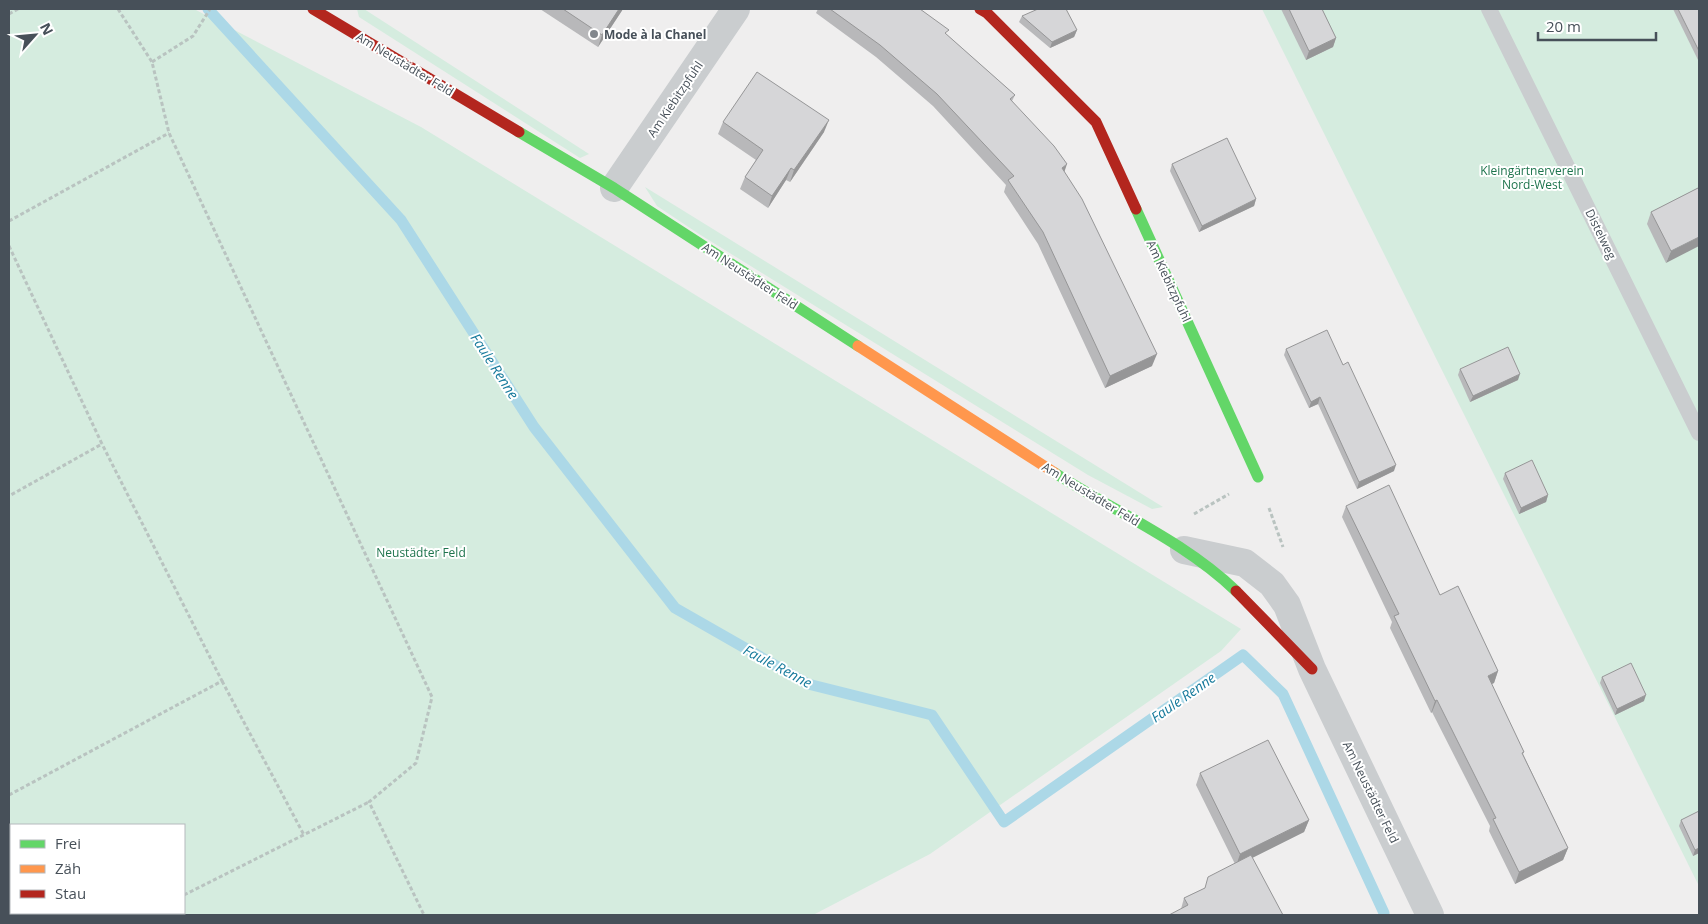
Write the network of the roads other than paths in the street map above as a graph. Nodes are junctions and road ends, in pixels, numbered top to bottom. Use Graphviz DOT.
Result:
graph roads {
  1 [pos="313,9"];
  2 [pos="736,9"];
  3 [pos="980,9"];
  4 [pos="1489,9"];
  5 [pos="614,188"];
  6 [pos="1699,433"];
  7 [pos="1258,477"];
  8 [pos="1184,550"];
  9 [pos="1312,669"];
  10 [pos="1430,915"];
  1 -- 5 [label="street, Am Neustädter Feld"];
  2 -- 5 [label="street, Am Kiebitzpfuhl"];
  3 -- 7 [label="street, Am Kiebitzpfuhl"];
  4 -- 6 [label="lane, Distelweg"];
  5 -- 8 [label="street, Am Neustädter Feld"];
  8 -- 9 [label="street, Am Neustädter Feld"];
  8 -- 9 [label="street, Am Neustädter Feld"];
  9 -- 10 [label="street, Am Neustädter Feld"];
}
